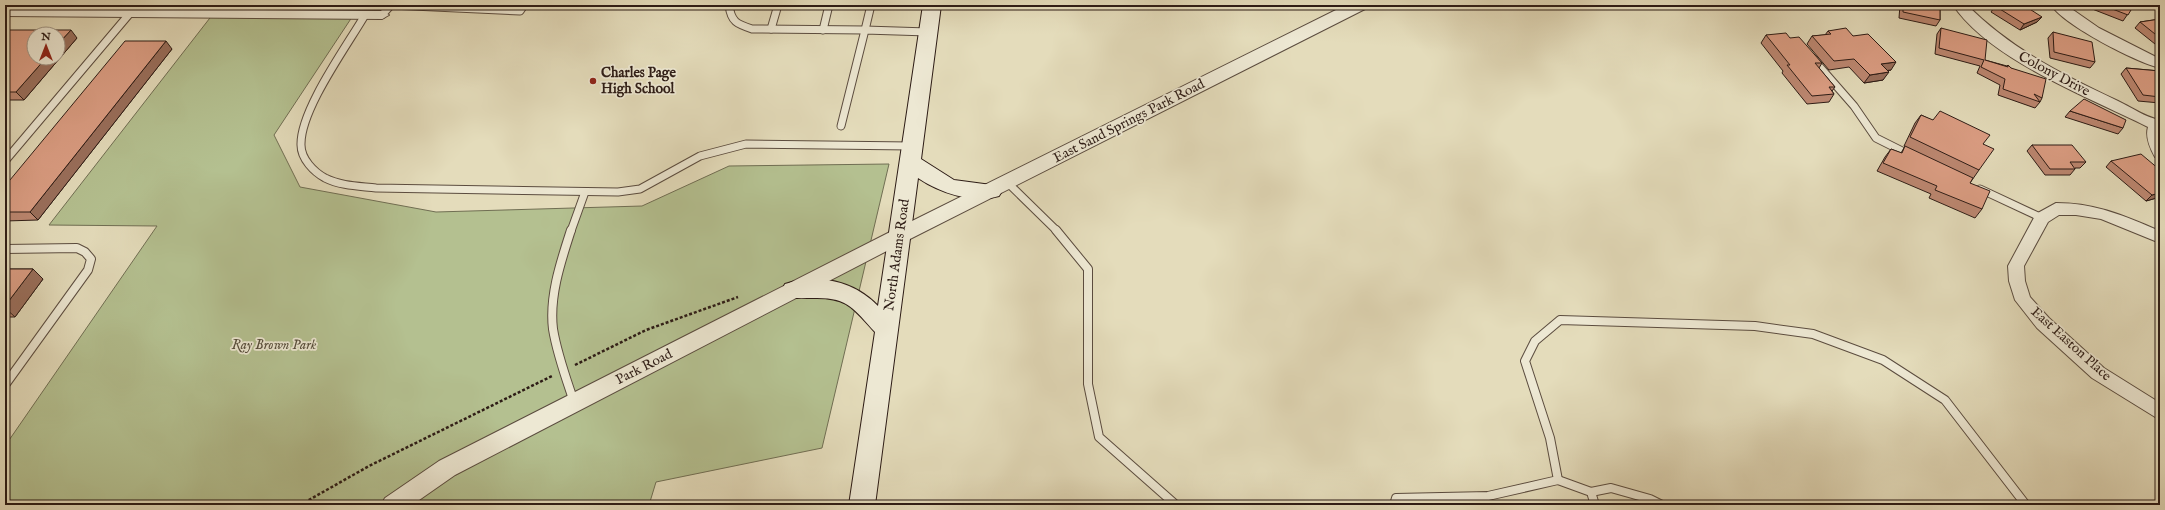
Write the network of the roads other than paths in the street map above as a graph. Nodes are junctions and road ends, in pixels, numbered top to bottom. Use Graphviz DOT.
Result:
graph roads {
  1 [pos="391,5"];
  2 [pos="524,5"];
  3 [pos="729,5"];
  4 [pos="778,5"];
  5 [pos="829,5"];
  6 [pos="871,5"];
  7 [pos="932,5"];
  8 [pos="1358,5"];
  9 [pos="1960,5"];
  10 [pos="2058,5"];
  11 [pos="5,12"];
  12 [pos="131,12"];
  13 [pos="365,15"];
  14 [pos="382,15"];
  15 [pos="771,29"];
  16 [pos="823,30"];
  17 [pos="865,30"];
  18 [pos="928,32"];
  19 [pos="1808,53"];
  20 [pos="2160,64"];
  21 [pos="2158,125"];
  22 [pos="841,126"];
  23 [pos="910,153"];
  24 [pos="2160,153"];
  25 [pos="1916,158"];
  26 [pos="5,161"];
  27 [pos="1972,185"];
  28 [pos="1000,187"];
  29 [pos="585,192"];
  30 [pos="2042,218"];
  31 [pos="899,236"];
  32 [pos="2160,237"];
  33 [pos="5,248"];
  34 [pos="793,290"];
  35 [pos="887,330"];
  36 [pos="5,385"];
  37 [pos="574,402"];
  38 [pos="2160,412"];
  39 [pos="1558,480"];
  40 [pos="1591,492"];
  41 [pos="393,505"];
  42 [pos="862,505"];
  43 [pos="1176,505"];
  44 [pos="1394,505"];
  45 [pos="1595,505"];
  46 [pos="1662,505"];
  47 [pos="2026,505"];
  1 -- 2 [label="lane"];
  1 -- 14 [label="lane"];
  3 -- 15 [label="lane"];
  4 -- 15 [label="lane"];
  5 -- 16 [label="lane"];
  6 -- 17 [label="lane"];
  7 -- 18 [label="main road, North Adams Road"];
  8 -- 28 [label="street, East Sand Springs Park Road"];
  9 -- 21 [label="street, Colony Drive"];
  10 -- 20 [label="street"];
  11 -- 12 [label="street"];
  12 -- 13 [label="street"];
  12 -- 26 [label="lane"];
  13 -- 14 [label="street"];
  13 -- 29 [label="lane"];
  15 -- 16 [label="lane"];
  16 -- 17 [label="lane"];
  17 -- 18 [label="lane"];
  17 -- 22 [label="lane"];
  18 -- 23 [label="main road, North Adams Road"];
  19 -- 25 [label="lane"];
  21 -- 24 [label="street"];
  23 -- 28 [label="main road"];
  23 -- 29 [label="lane"];
  23 -- 31 [label="main road, North Adams Road"];
  27 -- 30 [label="lane"];
  28 -- 31 [label="street, East Sand Springs Park Road"];
  28 -- 43 [label="lane"];
  29 -- 37 [label="lane"];
  30 -- 32 [label="street"];
  30 -- 38 [label="street, East Easton Place"];
  31 -- 34 [label="street, Park Road"];
  31 -- 35 [label="main road, North Adams Road"];
  33 -- 36 [label="lane"];
  34 -- 35 [label="main road"];
  34 -- 37 [label="street, Park Road"];
  35 -- 42 [label="main road, North Adams Road"];
  37 -- 41 [label="street, Park Road"];
  39 -- 40 [label="lane"];
  39 -- 44 [label="lane"];
  39 -- 47 [label="lane"];
  40 -- 45 [label="lane"];
  40 -- 46 [label="lane"];
}
